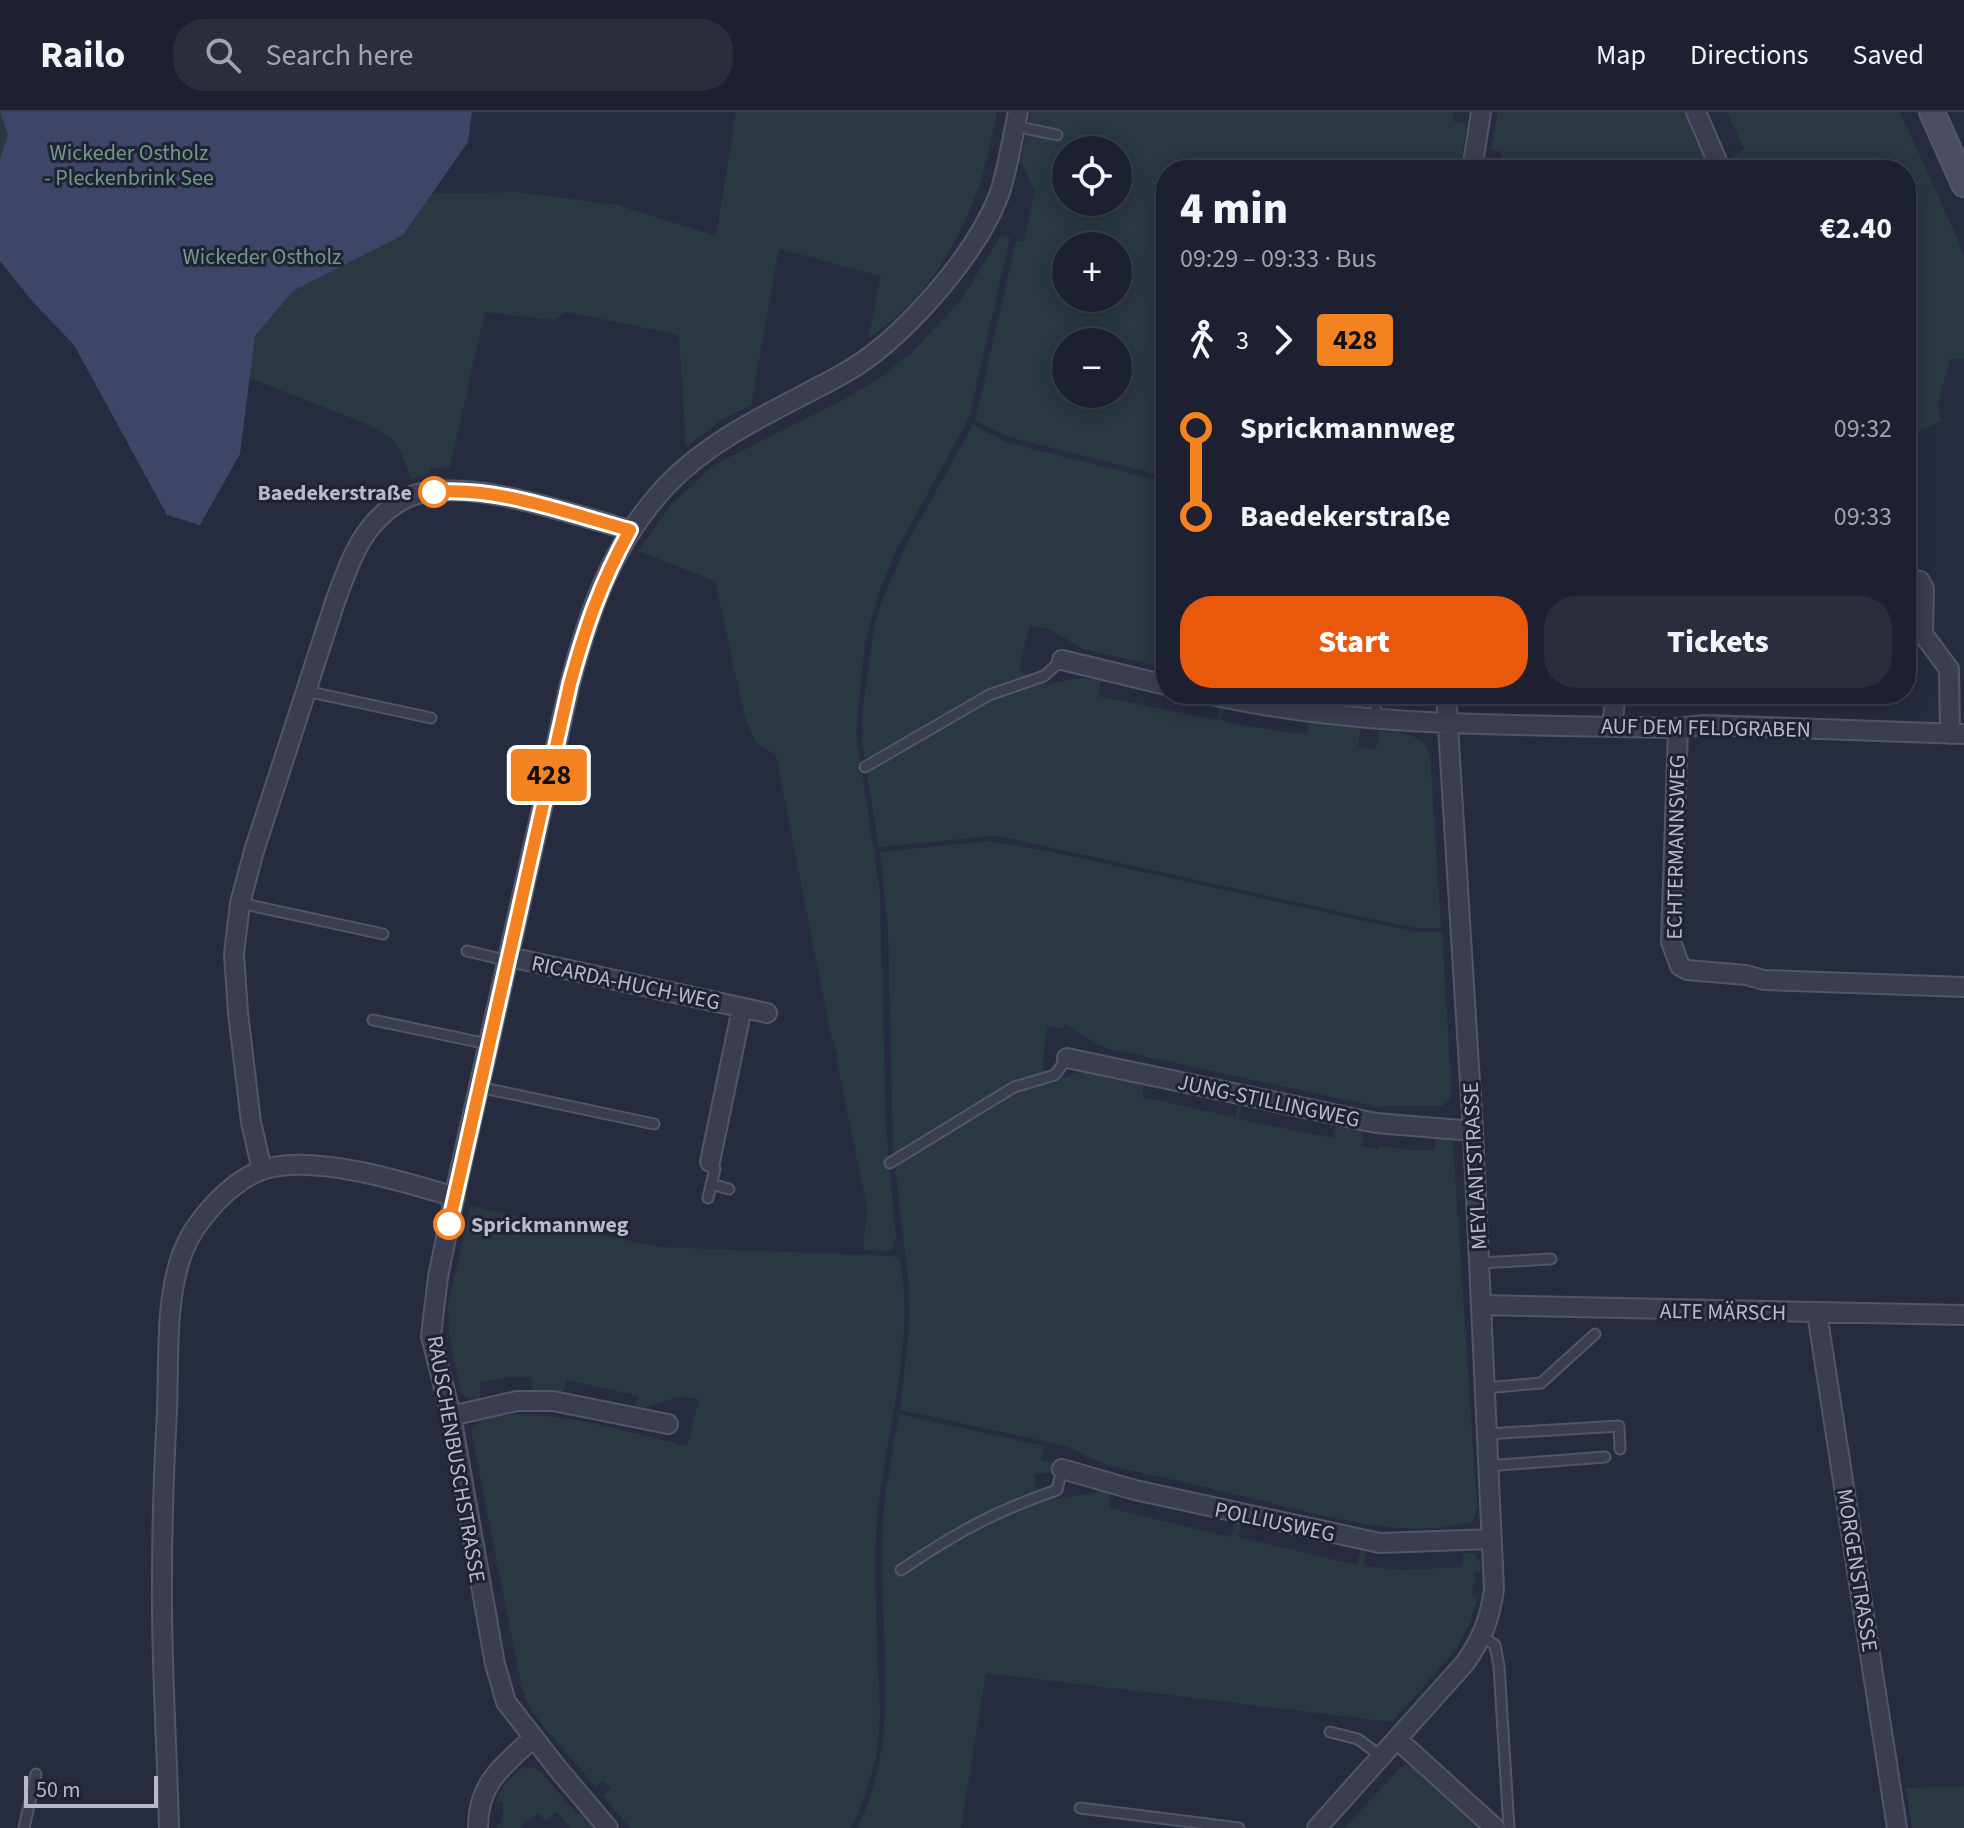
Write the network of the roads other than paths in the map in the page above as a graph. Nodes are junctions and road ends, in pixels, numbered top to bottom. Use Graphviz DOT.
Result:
graph roads {
  1 [pos="1481,112"];
  2 [pos="1696,112"];
  3 [pos="1932,112"];
  4 [pos="1016,119"];
  5 [pos="1057,135"];
  6 [pos="1474,160"];
  7 [pos="1717,160"];
  8 [pos="1963,179"];
  9 [pos="630,530"];
  10 [pos="1916,580"];
  11 [pos="1062,660"];
  12 [pos="1156,683"];
  13 [pos="306,691"];
  14 [pos="1274,704"];
  15 [pos="1376,704"];
  16 [pos="1446,704"];
  17 [pos="1615,704"];
  18 [pos="431,718"];
  19 [pos="1375,719"];
  20 [pos="1447,723"];
  21 [pos="1612,726"];
  22 [pos="1678,728"];
  23 [pos="1957,734"];
  24 [pos="865,767"];
  25 [pos="240,903"];
  26 [pos="383,934"];
  27 [pos="467,951"];
  28 [pos="509,959"];
  29 [pos="1964,987"];
  30 [pos="742,1008"];
  31 [pos="767,1013"];
  32 [pos="373,1020"];
  33 [pos="488,1044"];
  34 [pos="1067,1058"];
  35 [pos="479,1087"];
  36 [pos="654,1124"];
  37 [pos="1473,1131"];
  38 [pos="710,1162"];
  39 [pos="890,1163"];
  40 [pos="262,1170"];
  41 [pos="711,1184"];
  42 [pos="729,1189"];
  43 [pos="455,1197"];
  44 [pos="708,1198"];
  45 [pos="1551,1259"];
  46 [pos="1479,1263"];
  47 [pos="1481,1305"];
  48 [pos="1817,1313"];
  49 [pos="1964,1315"];
  50 [pos="1595,1334"];
  51 [pos="1485,1388"];
  52 [pos="451,1416"];
  53 [pos="668,1424"];
  54 [pos="1486,1434"];
  55 [pos="1620,1449"];
  56 [pos="1605,1457"];
  57 [pos="1487,1466"];
  58 [pos="1062,1469"];
  59 [pos="1492,1539"];
  60 [pos="901,1570"];
  61 [pos="1483,1637"];
  62 [pos="1330,1732"];
  63 [pos="533,1738"];
  64 [pos="1398,1740"];
  65 [pos="1382,1757"];
  66 [pos="36,1774"];
  67 [pos="1080,1808"];
  68 [pos="24,1828"];
  69 [pos="169,1828"];
  70 [pos="478,1828"];
  71 [pos="608,1828"];
  72 [pos="1239,1828"];
  73 [pos="1317,1828"];
  74 [pos="1495,1828"];
  75 [pos="1509,1828"];
  76 [pos="1897,1828"];
  1 -- 6 [label="street"];
  2 -- 7 [label="street"];
  3 -- 8 [label="main road"];
  4 -- 5 [label="lane"];
  4 -- 9 [label="street, RAUSCHENBUSCHSTRASSE"];
  9 -- 13 [label="street"];
  9 -- 28 [label="street, RAUSCHENBUSCHSTRASSE"];
  10 -- 23 [label="street"];
  11 -- 12 [label="street"];
  11 -- 24 [label="lane"];
  13 -- 18 [label="lane"];
  13 -- 25 [label="street"];
  14 -- 19 [label="street, AUF DEM FELDGRABEN"];
  15 -- 19 [label="lane"];
  16 -- 20 [label="street, MEYLANTSTRASSE"];
  17 -- 21 [label="street"];
  19 -- 20 [label="street, AUF DEM FELDGRABEN"];
  20 -- 21 [label="street, AUF DEM FELDGRABEN"];
  20 -- 37 [label="street, MEYLANTSTRASSE"];
  21 -- 22 [label="street, AUF DEM FELDGRABEN"];
  22 -- 23 [label="street, AUF DEM FELDGRABEN"];
  22 -- 29 [label="street, ECHTERMANNSWEG"];
  25 -- 26 [label="lane"];
  25 -- 40 [label="street"];
  27 -- 28 [label="lane"];
  28 -- 30 [label="street, RICARDA-HUCH-WEG"];
  28 -- 33 [label="street, RAUSCHENBUSCHSTRASSE"];
  30 -- 31 [label="street, RICARDA-HUCH-WEG"];
  30 -- 38 [label="street, RICARDA-HUCH-WEG"];
  32 -- 33 [label="lane"];
  33 -- 35 [label="street, RAUSCHENBUSCHSTRASSE"];
  34 -- 37 [label="street, JUNG-STILLINGWEG"];
  34 -- 39 [label="lane"];
  35 -- 36 [label="lane"];
  35 -- 43 [label="street, RAUSCHENBUSCHSTRASSE"];
  37 -- 46 [label="street, MEYLANTSTRASSE"];
  38 -- 41 [label="lane"];
  40 -- 43 [label="street"];
  40 -- 69 [label="street"];
  41 -- 42 [label="lane"];
  41 -- 44 [label="lane"];
  43 -- 52 [label="street, RAUSCHENBUSCHSTRASSE"];
  45 -- 46 [label="lane"];
  46 -- 47 [label="street, MEYLANTSTRASSE"];
  47 -- 48 [label="street, ALTE MÄRSCH"];
  47 -- 51 [label="street, MEYLANTSTRASSE"];
  48 -- 49 [label="street, ALTE MÄRSCH"];
  48 -- 76 [label="street, MORGENSTRASSE"];
  50 -- 51 [label="lane"];
  51 -- 54 [label="street, MEYLANTSTRASSE"];
  52 -- 53 [label="street"];
  52 -- 63 [label="street, RAUSCHENBUSCHSTRASSE"];
  54 -- 55 [label="lane"];
  54 -- 57 [label="street, MEYLANTSTRASSE"];
  56 -- 57 [label="lane"];
  57 -- 59 [label="street, MEYLANTSTRASSE"];
  58 -- 59 [label="street, POLLIUSWEG"];
  58 -- 60 [label="lane"];
  59 -- 61 [label="street, MEYLANTSTRASSE"];
  61 -- 64 [label="street, MEYLANTSTRASSE"];
  61 -- 75 [label="lane"];
  62 -- 65 [label="lane"];
  63 -- 70 [label="street"];
  63 -- 71 [label="street, RAUSCHENBUSCHSTRASSE"];
  64 -- 65 [label="street, MEYLANTSTRASSE"];
  64 -- 74 [label="street"];
  65 -- 73 [label="street, MEYLANTSTRASSE"];
  66 -- 68 [label="lane"];
  67 -- 72 [label="lane"];
}
